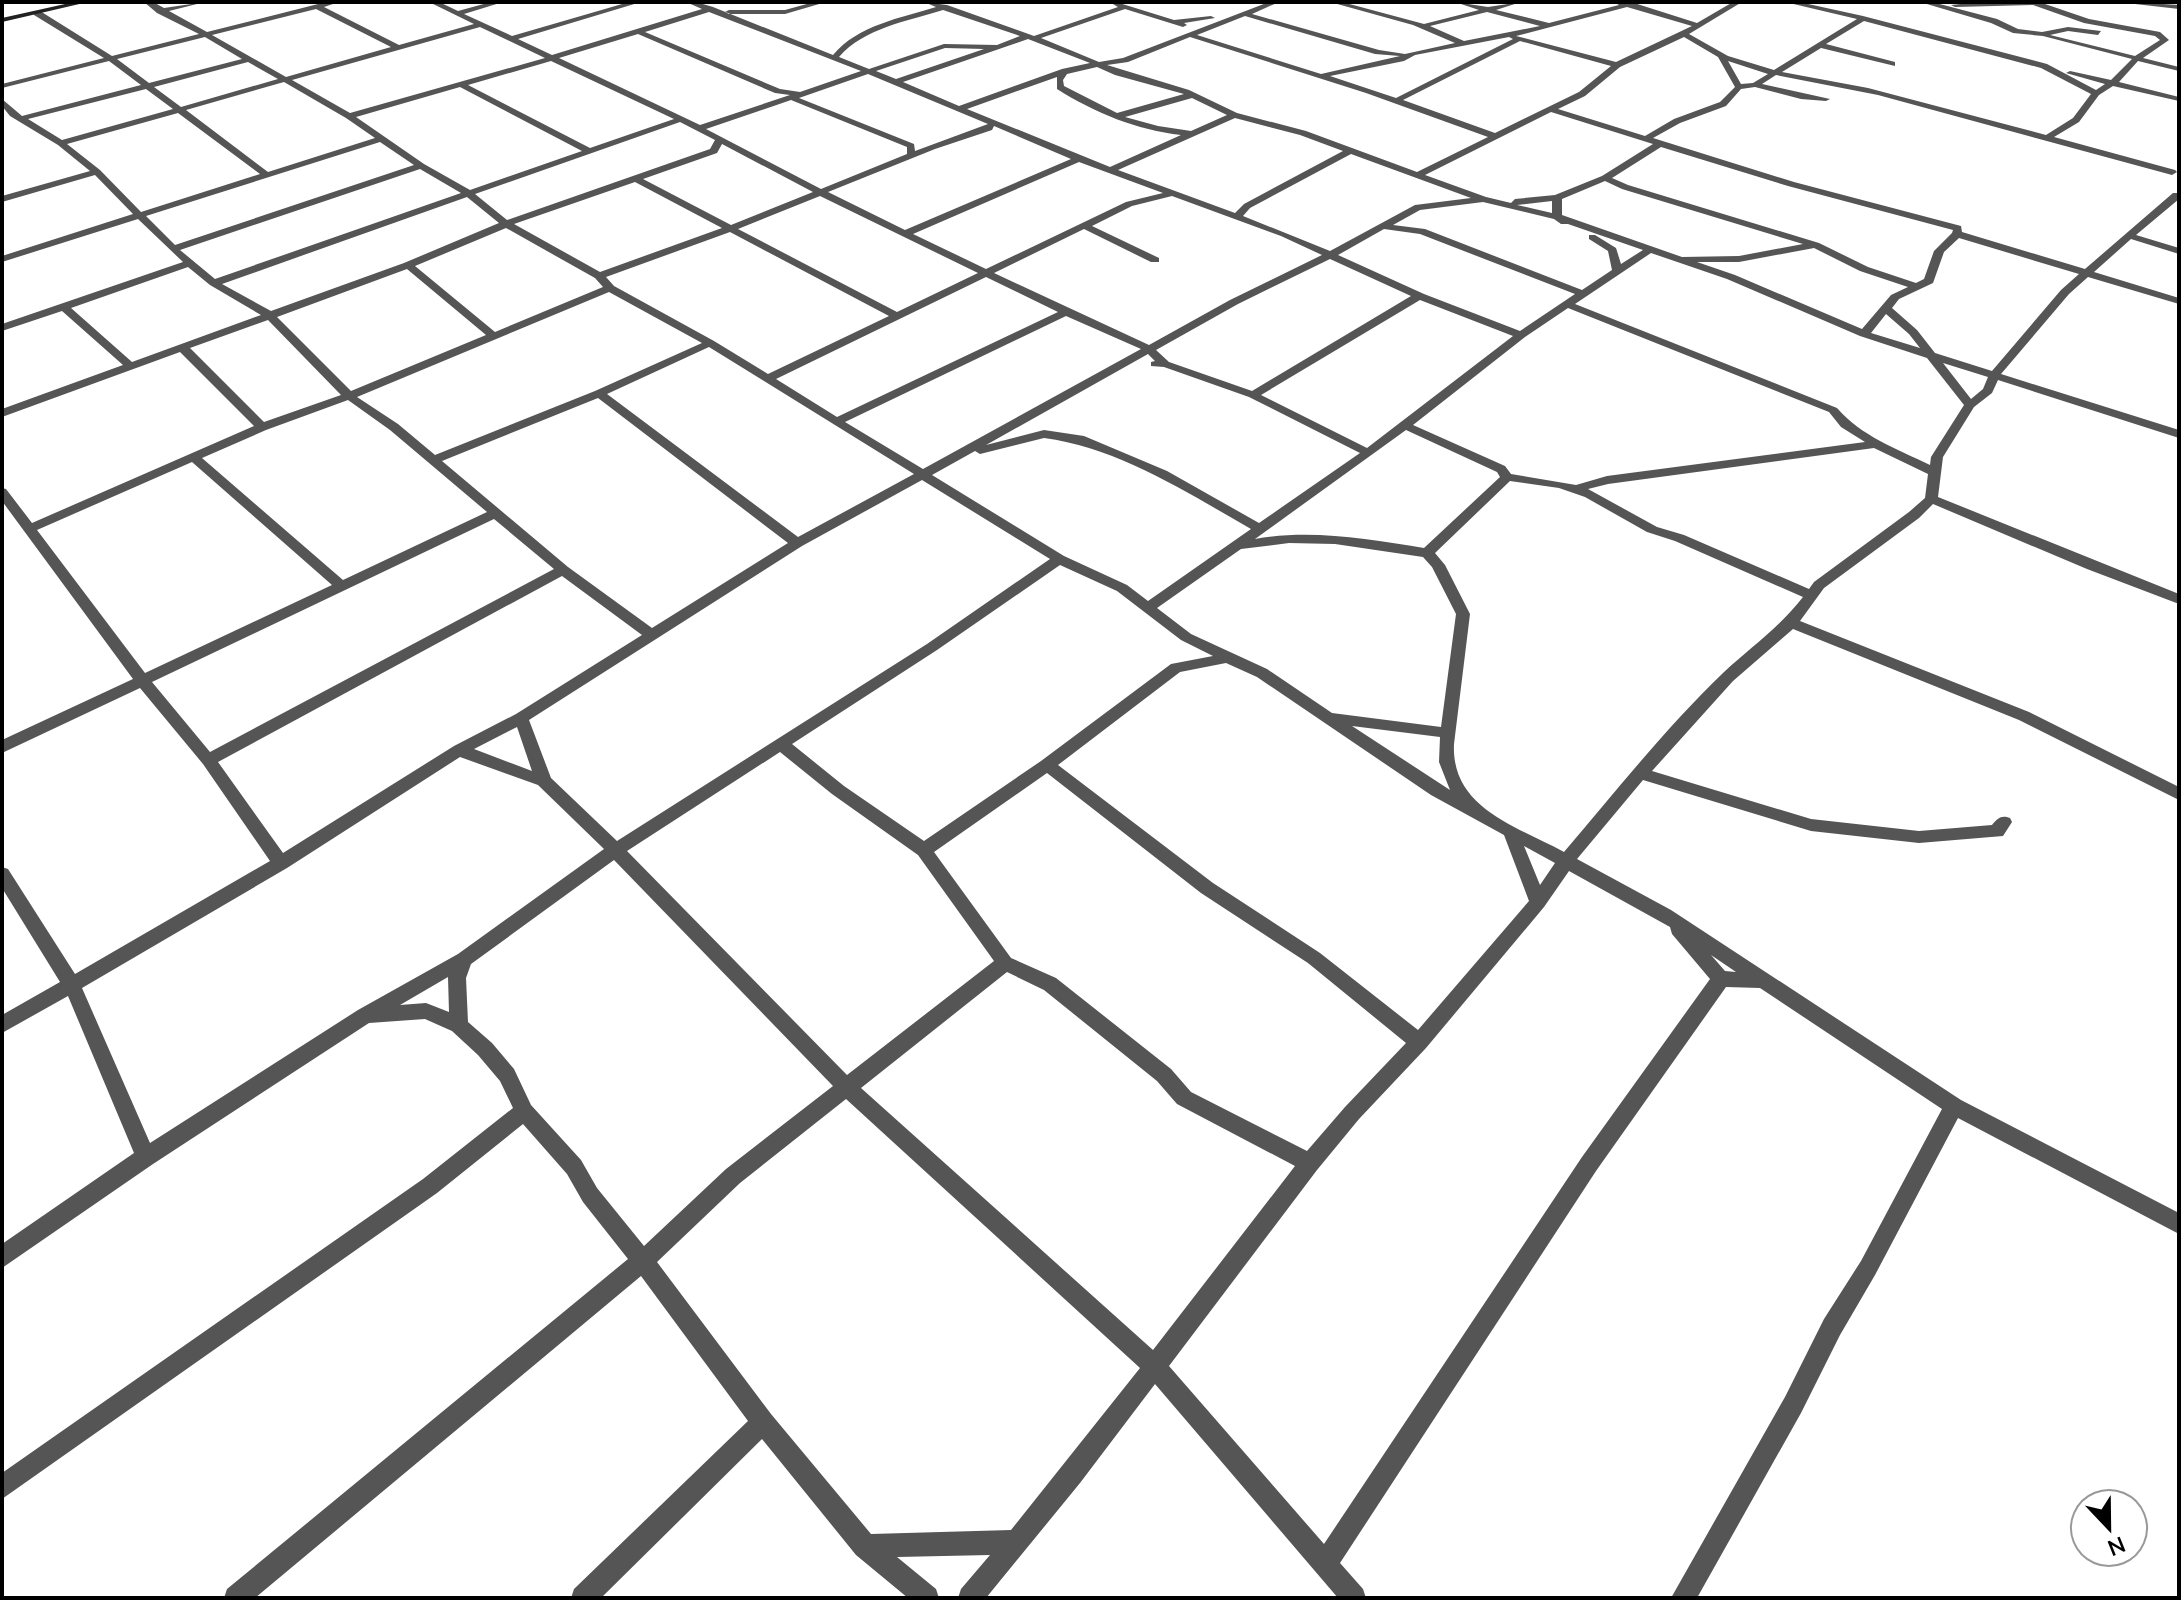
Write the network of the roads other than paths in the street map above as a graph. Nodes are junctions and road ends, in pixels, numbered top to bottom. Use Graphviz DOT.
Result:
graph roads {
  1 [pos="84,2"];
  2 [pos="148,2"];
  3 [pos="201,2"];
  4 [pos="335,2"];
  5 [pos="433,2"];
  6 [pos="499,2"];
  7 [pos="637,2"];
  8 [pos="690,2"];
  9 [pos="822,2"];
  10 [pos="928,2"];
  11 [pos="1112,2"];
  12 [pos="1275,2"];
  13 [pos="1334,2"];
  14 [pos="1459,2"];
  15 [pos="1517,2"];
  16 [pos="1738,2"];
  17 [pos="1781,2"];
  18 [pos="1789,2"];
  19 [pos="1924,2"];
  20 [pos="2045,2"];
  21 [pos="2135,2"];
  22 [pos="813,3"];
  23 [pos="1624,3"];
  24 [pos="2035,3"];
  25 [pos="1126,6"];
  26 [pos="1940,6"];
  27 [pos="318,7"];
  28 [pos="944,7"];
  29 [pos="2179,7"];
  30 [pos="1488,9"];
  31 [pos="160,11"];
  32 [pos="714,11"];
  33 [pos="1241,12"];
  34 [pos="37,13"];
  35 [pos="456,14"];
  36 [pos="1863,18"];
  37 [pos="2,20"];
  38 [pos="1173,22"];
  39 [pos="478,25"];
  40 [pos="1547,25"];
  41 [pos="1696,25"];
  42 [pos="1423,26"];
  43 [pos="1840,30"];
  44 [pos="640,32"];
  45 [pos="1053,32"];
  46 [pos="1187,34"];
  47 [pos="1684,34"];
  48 [pos="2042,34"];
  49 [pos="206,35"];
  50 [pos="1507,36"];
  51 [pos="1032,37"];
  52 [pos="856,38"];
  53 [pos="511,39"];
  54 [pos="1519,39"];
  55 [pos="825,41"];
  56 [pos="836,41"];
  57 [pos="793,42"];
  58 [pos="2164,42"];
  59 [pos="1464,44"];
  60 [pos="2179,44"];
  61 [pos="1820,45"];
  62 [pos="397,47"];
  63 [pos="999,47"];
  64 [pos="1501,48"];
  65 [pos="1067,50"];
  66 [pos="2013,50"];
  67 [pos="1720,54"];
  68 [pos="1399,57"];
  69 [pos="110,58"];
  70 [pos="834,58"];
  71 [pos="2137,58"];
  72 [pos="549,59"];
  73 [pos="246,60"];
  74 [pos="1125,60"];
  75 [pos="1097,63"];
  76 [pos="1892,64"];
  77 [pos="1617,65"];
  78 [pos="2044,66"];
  79 [pos="2179,69"];
  80 [pos="866,70"];
  81 [pos="1065,71"];
  82 [pos="1118,73"];
  83 [pos="1775,73"];
  84 [pos="1316,77"];
  85 [pos="281,78"];
  86 [pos="896,82"];
  87 [pos="2114,82"];
  88 [pos="461,84"];
  89 [pos="1755,85"];
  90 [pos="2,86"];
  91 [pos="147,86"];
  92 [pos="1739,87"];
  93 [pos="2096,93"];
  94 [pos="787,95"];
  95 [pos="1194,95"];
  96 [pos="1826,99"];
  97 [pos="2179,99"];
  98 [pos="2,101"];
  99 [pos="1394,102"];
  100 [pos="182,109"];
  101 [pos="958,109"];
  102 [pos="1549,109"];
  103 [pos="1234,115"];
  104 [pos="13,116"];
  105 [pos="349,116"];
  106 [pos="1132,116"];
  107 [pos="681,119"];
  108 [pos="994,121"];
  109 [pos="700,128"];
  110 [pos="1165,131"];
  111 [pos="1192,134"];
  112 [pos="1495,136"];
  113 [pos="380,139"];
  114 [pos="720,139"];
  115 [pos="2046,139"];
  116 [pos="1644,140"];
  117 [pos="61,143"];
  118 [pos="1171,144"];
  119 [pos="1659,144"];
  120 [pos="587,150"];
  121 [pos="911,150"];
  122 [pos="1349,151"];
  123 [pos="1079,159"];
  124 [pos="421,166"];
  125 [pos="1113,169"];
  126 [pos="2176,169"];
  127 [pos="97,172"];
  128 [pos="267,175"];
  129 [pos="1422,178"];
  130 [pos="1605,178"];
  131 [pos="638,180"];
  132 [pos="820,192"];
  133 [pos="468,193"];
  134 [pos="1171,194"];
  135 [pos="2177,196"];
  136 [pos="1557,198"];
  137 [pos="2,199"];
  138 [pos="1483,199"];
  139 [pos="1506,203"];
  140 [pos="1247,206"];
  141 [pos="1418,207"];
  142 [pos="1218,209"];
  143 [pos="139,215"];
  144 [pos="1236,217"];
  145 [pos="1398,217"];
  146 [pos="1557,217"];
  147 [pos="506,224"];
  148 [pos="1085,226"];
  149 [pos="1379,226"];
  150 [pos="729,229"];
  151 [pos="1422,231"];
  152 [pos="906,233"];
  153 [pos="1957,234"];
  154 [pos="2131,236"];
  155 [pos="1816,245"];
  156 [pos="173,249"];
  157 [pos="1649,250"];
  158 [pos="2179,251"];
  159 [pos="1330,255"];
  160 [pos="2,259"];
  161 [pos="1155,260"];
  162 [pos="1675,260"];
  163 [pos="190,263"];
  164 [pos="408,265"];
  165 [pos="1617,270"];
  166 [pos="985,272"];
  167 [pos="2091,272"];
  168 [pos="599,276"];
  169 [pos="214,283"];
  170 [pos="1917,287"];
  171 [pos="610,288"];
  172 [pos="1581,293"];
  173 [pos="1420,296"];
  174 [pos="2179,301"];
  175 [pos="1566,304"];
  176 [pos="65,308"];
  177 [pos="1887,309"];
  178 [pos="1066,312"];
  179 [pos="269,315"];
  180 [pos="897,316"];
  181 [pos="2,328"];
  182 [pos="1864,334"];
  183 [pos="1521,335"];
  184 [pos="495,337"];
  185 [pos="710,343"];
  186 [pos="182,347"];
  187 [pos="1148,348"];
  188 [pos="1925,351"];
  189 [pos="1125,362"];
  190 [pos="1165,364"];
  191 [pos="130,366"];
  192 [pos="1995,374"];
  193 [pos="768,378"];
  194 [pos="599,393"];
  195 [pos="1253,395"];
  196 [pos="349,396"];
  197 [pos="1970,405"];
  198 [pos="2,413"];
  199 [pos="835,422"];
  200 [pos="1406,426"];
  201 [pos="262,427"];
  202 [pos="2179,434"];
  203 [pos="1876,444"];
  204 [pos="1367,452"];
  205 [pos="193,456"];
  206 [pos="957,456"];
  207 [pos="433,460"];
  208 [pos="1935,472"];
  209 [pos="920,473"];
  210 [pos="1507,477"];
  211 [pos="1576,489"];
  212 [pos="4,497"];
  213 [pos="1931,499"];
  214 [pos="494,514"];
  215 [pos="31,528"];
  216 [pos="1258,528"];
  217 [pos="797,543"];
  218 [pos="1233,547"];
  219 [pos="1427,553"];
  220 [pos="1059,559"];
  221 [pos="563,570"];
  222 [pos="342,587"];
  223 [pos="1811,595"];
  224 [pos="2179,599"];
  225 [pos="1149,607"];
  226 [pos="1791,623"];
  227 [pos="650,634"];
  228 [pos="1186,637"];
  229 [pos="1226,658"];
  230 [pos="1176,668"];
  231 [pos="142,680"];
  232 [pos="521,718"];
  233 [pos="1326,718"];
  234 [pos="1448,733"];
  235 [pos="780,743"];
  236 [pos="2,747"];
  237 [pos="459,750"];
  238 [pos="208,760"];
  239 [pos="1047,765"];
  240 [pos="1640,773"];
  241 [pos="544,781"];
  242 [pos="2179,794"];
  243 [pos="1472,809"];
  244 [pos="2004,822"];
  245 [pos="1511,833"];
  246 [pos="924,850"];
  247 [pos="614,851"];
  248 [pos="1567,860"];
  249 [pos="281,863"];
  250 [pos="2,874"];
  251 [pos="1538,902"];
  252 [pos="1665,915"];
  253 [pos="464,959"];
  254 [pos="1005,963"];
  255 [pos="1721,979"];
  256 [pos="1766,980"];
  257 [pos="72,985"];
  258 [pos="365,1016"];
  259 [pos="2,1025"];
  260 [pos="459,1025"];
  261 [pos="1419,1042"];
  262 [pos="844,1085"];
  263 [pos="1954,1106"];
  264 [pos="524,1111"];
  265 [pos="146,1157"];
  266 [pos="1310,1163"];
  267 [pos="2179,1224"];
  268 [pos="2,1257"];
  269 [pos="643,1261"];
  270 [pos="1154,1366"];
  271 [pos="763,1422"];
  272 [pos="2,1487"];
  273 [pos="1016,1542"];
  274 [pos="865,1546"];
  275 [pos="1324,1565"];
  276 [pos="236,1598"];
  277 [pos="583,1598"];
  278 [pos="927,1598"];
  279 [pos="970,1598"];
  280 [pos="1354,1598"];
  281 [pos="1683,1598"];
  1 -- 34 [label="main road"];
  2 -- 31 [label="street"];
  3 -- 31 [label="street"];
  4 -- 27 [label="street"];
  5 -- 35 [label="street"];
  6 -- 35 [label="street"];
  7 -- 53 [label="street"];
  8 -- 32 [label="street"];
  9 -- 22 [label="street"];
  10 -- 28 [label="street"];
  11 -- 25 [label="street"];
  12 -- 33 [label="street"];
  13 -- 42 [label="street"];
  14 -- 30 [label="street"];
  15 -- 30 [label="street"];
  16 -- 41 [label="street"];
  17 -- 43 [label="street"];
  18 -- 36 [label="street"];
  19 -- 26 [label="street"];
  20 -- 24 [label="street"];
  21 -- 29 [label="street"];
  22 -- 32 [label="street"];
  23 -- 40 [label="street"];
  23 -- 41 [label="street"];
  24 -- 26 [label="street"];
  24 -- 58 [label="street"];
  25 -- 38 [label="street"];
  25 -- 45 [label="street"];
  26 -- 48 [label="street"];
  27 -- 49 [label="street"];
  27 -- 62 [label="street"];
  28 -- 51 [label="street"];
  28 -- 52 [label="street"];
  30 -- 40 [label="street"];
  30 -- 42 [label="street"];
  31 -- 49 [label="street"];
  32 -- 44 [label="street"];
  32 -- 57 [label="street"];
  33 -- 38 [label="street"];
  33 -- 46 [label="street"];
  33 -- 68 [label="street"];
  34 -- 37 [label="main road"];
  34 -- 69 [label="street"];
  35 -- 39 [label="street"];
  36 -- 43 [label="street"];
  36 -- 78 [label="street"];
  38 -- 46 [label="street"];
  39 -- 53 [label="street"];
  39 -- 62 [label="street"];
  40 -- 50 [label="street"];
  41 -- 47 [label="street"];
  42 -- 59 [label="street"];
  43 -- 61 [label="street"];
  44 -- 72 [label="street"];
  44 -- 94 [label="street"];
  45 -- 51 [label="street"];
  45 -- 65 [label="street"];
  46 -- 74 [label="street"];
  46 -- 84 [label="street"];
  47 -- 67 [label="street"];
  47 -- 77 [label="street"];
  48 -- 58 [label="street"];
  48 -- 71 [label="street"];
  49 -- 69 [label="street"];
  49 -- 73 [label="street"];
  50 -- 54 [label="street"];
  50 -- 59 [label="street"];
  51 -- 63 [label="street"];
  51 -- 65 [label="street"];
  52 -- 56 [label="street"];
  52 -- 70 [label="street"];
  53 -- 72 [label="street"];
  54 -- 64 [label="street"];
  54 -- 77 [label="street"];
  55 -- 57 [label="street"];
  57 -- 70 [label="street"];
  58 -- 60 [label="street"];
  58 -- 71 [label="street"];
  59 -- 64 [label="street"];
  59 -- 68 [label="street"];
  61 -- 76 [label="street"];
  61 -- 83 [label="street"];
  62 -- 85 [label="street"];
  63 -- 80 [label="street"];
  63 -- 86 [label="street"];
  64 -- 99 [label="street"];
  65 -- 75 [label="street"];
  66 -- 78 [label="street"];
  67 -- 83 [label="street"];
  67 -- 92 [label="street"];
  68 -- 84 [label="street"];
  69 -- 90 [label="street"];
  69 -- 91 [label="street"];
  70 -- 80 [label="street"];
  71 -- 79 [label="street"];
  71 -- 87 [label="street"];
  72 -- 88 [label="street"];
  72 -- 107 [label="street"];
  73 -- 85 [label="street"];
  73 -- 91 [label="street"];
  74 -- 75 [label="street"];
  74 -- 82 [label="street"];
  75 -- 81 [label="street"];
  75 -- 82 [label="street"];
  77 -- 102 [label="street"];
  78 -- 87 [label="street"];
  78 -- 93 [label="street"];
  80 -- 86 [label="street"];
  80 -- 94 [label="street"];
  81 -- 101 [label="street"];
  81 -- 106 [label="street"];
  82 -- 95 [label="street"];
  83 -- 89 [label="street"];
  83 -- 115 [label="street"];
  84 -- 99 [label="street"];
  85 -- 100 [label="street"];
  85 -- 105 [label="street"];
  86 -- 101 [label="street"];
  87 -- 93 [label="street"];
  87 -- 97 [label="street"];
  88 -- 105 [label="street"];
  88 -- 120 [label="street"];
  89 -- 92 [label="street"];
  89 -- 96 [label="street"];
  91 -- 100 [label="street"];
  91 -- 104 [label="street"];
  92 -- 116 [label="street"];
  93 -- 115 [label="street"];
  94 -- 109 [label="street"];
  94 -- 121 [label="street"];
  95 -- 103 [label="street"];
  95 -- 106 [label="street"];
  98 -- 104 [label="street"];
  99 -- 112 [label="street"];
  100 -- 117 [label="street"];
  100 -- 128 [label="street"];
  101 -- 108 [label="street"];
  102 -- 112 [label="street"];
  102 -- 116 [label="street"];
  103 -- 111 [label="street"];
  103 -- 122 [label="street"];
  104 -- 117 [label="street"];
  105 -- 113 [label="street"];
  106 -- 110 [label="street"];
  107 -- 109 [label="street"];
  107 -- 120 [label="street"];
  108 -- 121 [label="street"];
  108 -- 123 [label="street"];
  109 -- 114 [label="street"];
  110 -- 111 [label="street"];
  110 -- 118 [label="street"];
  111 -- 118 [label="street"];
  112 -- 129 [label="street"];
  113 -- 124 [label="street"];
  113 -- 128 [label="street"];
  114 -- 131 [label="street"];
  114 -- 132 [label="street"];
  115 -- 126 [label="street"];
  116 -- 119 [label="street"];
  117 -- 127 [label="street"];
  118 -- 125 [label="street"];
  119 -- 130 [label="street"];
  119 -- 153 [label="street"];
  120 -- 133 [label="street"];
  121 -- 132 [label="street"];
  122 -- 129 [label="street"];
  122 -- 140 [label="street"];
  123 -- 125 [label="street"];
  123 -- 152 [label="street"];
  124 -- 133 [label="street"];
  124 -- 156 [label="street"];
  125 -- 134 [label="street"];
  126 -- 135 [label="street"];
  127 -- 137 [label="street"];
  127 -- 143 [label="street"];
  128 -- 143 [label="street"];
  129 -- 138 [label="street"];
  129 -- 141 [label="street"];
  130 -- 136 [label="street"];
  130 -- 155 [label="street"];
  131 -- 147 [label="street"];
  131 -- 150 [label="street"];
  132 -- 150 [label="street"];
  132 -- 152 [label="street"];
  133 -- 147 [label="street"];
  133 -- 169 [label="street"];
  134 -- 142 [label="street"];
  134 -- 148 [label="street"];
  135 -- 154 [label="street"];
  136 -- 139 [label="street"];
  136 -- 146 [label="street"];
  138 -- 139 [label="street"];
  138 -- 141 [label="street"];
  139 -- 146 [label="street"];
  140 -- 142 [label="street"];
  140 -- 144 [label="street"];
  141 -- 145 [label="street"];
  142 -- 144 [label="street"];
  143 -- 156 [label="street"];
  143 -- 160 [label="street"];
  144 -- 159 [label="street"];
  145 -- 149 [label="street"];
  145 -- 151 [label="street"];
  146 -- 157 [label="street"];
  146 -- 165 [label="street"];
  147 -- 164 [label="street"];
  147 -- 168 [label="street"];
  148 -- 161 [label="street"];
  148 -- 166 [label="street"];
  149 -- 151 [label="street"];
  149 -- 159 [label="street"];
  150 -- 168 [label="street"];
  150 -- 180 [label="street"];
  151 -- 172 [label="street"];
  152 -- 166 [label="street"];
  153 -- 167 [label="street"];
  153 -- 170 [label="street"];
  154 -- 158 [label="street"];
  154 -- 167 [label="street"];
  155 -- 162 [label="street"];
  155 -- 170 [label="street"];
  156 -- 163 [label="street"];
  157 -- 162 [label="street"];
  157 -- 165 [label="street"];
  159 -- 173 [label="street"];
  159 -- 187 [label="street"];
  162 -- 182 [label="street"];
  163 -- 169 [label="street"];
  163 -- 176 [label="street"];
  164 -- 179 [label="street"];
  164 -- 184 [label="street"];
  165 -- 172 [label="street"];
  166 -- 178 [label="street"];
  166 -- 180 [label="street"];
  167 -- 174 [label="street"];
  167 -- 192 [label="street"];
  168 -- 171 [label="street"];
  169 -- 179 [label="street"];
  170 -- 177 [label="street"];
  171 -- 184 [label="street"];
  171 -- 185 [label="street"];
  172 -- 175 [label="street"];
  173 -- 183 [label="street"];
  173 -- 195 [label="street"];
  175 -- 183 [label="street"];
  175 -- 203 [label="street"];
  176 -- 181 [label="street"];
  176 -- 191 [label="street"];
  177 -- 182 [label="street"];
  177 -- 188 [label="street"];
  178 -- 187 [label="street"];
  178 -- 199 [label="street"];
  179 -- 186 [label="street"];
  179 -- 196 [label="street"];
  180 -- 193 [label="street"];
  182 -- 188 [label="street"];
  183 -- 200 [label="street"];
  184 -- 196 [label="street"];
  185 -- 193 [label="street"];
  185 -- 194 [label="street"];
  186 -- 191 [label="street"];
  186 -- 201 [label="street"];
  187 -- 189 [label="street"];
  187 -- 190 [label="street"];
  188 -- 192 [label="street"];
  188 -- 197 [label="street"];
  189 -- 190 [label="street"];
  189 -- 206 [label="street"];
  190 -- 195 [label="street"];
  191 -- 198 [label="street"];
  192 -- 197 [label="street"];
  192 -- 202 [label="street"];
  193 -- 199 [label="street"];
  194 -- 207 [label="street"];
  194 -- 217 [label="street"];
  195 -- 204 [label="street"];
  196 -- 201 [label="street"];
  196 -- 207 [label="street"];
  197 -- 208 [label="street"];
  199 -- 209 [label="street"];
  200 -- 204 [label="street"];
  200 -- 210 [label="street"];
  201 -- 205 [label="street"];
  203 -- 208 [label="street"];
  203 -- 211 [label="street"];
  204 -- 216 [label="street"];
  205 -- 215 [label="street"];
  205 -- 222 [label="street"];
  206 -- 209 [label="street"];
  206 -- 216 [label="street"];
  207 -- 214 [label="street"];
  208 -- 213 [label="street"];
  209 -- 217 [label="street"];
  209 -- 220 [label="street"];
  210 -- 211 [label="street"];
  210 -- 219 [label="street"];
  211 -- 223 [label="street"];
  212 -- 215 [label="street"];
  213 -- 223 [label="street"];
  213 -- 224 [label="street"];
  214 -- 221 [label="street"];
  214 -- 222 [label="street"];
  215 -- 231 [label="street"];
  216 -- 218 [label="street"];
  217 -- 227 [label="street"];
  218 -- 219 [label="street"];
  218 -- 225 [label="street"];
  219 -- 234 [label="street"];
  220 -- 225 [label="street"];
  220 -- 235 [label="street"];
  221 -- 227 [label="street"];
  221 -- 238 [label="street"];
  222 -- 231 [label="street"];
  223 -- 226 [label="street"];
  225 -- 228 [label="street"];
  226 -- 240 [label="street"];
  226 -- 242 [label="street"];
  227 -- 232 [label="street"];
  228 -- 229 [label="street"];
  228 -- 230 [label="street"];
  229 -- 230 [label="street"];
  229 -- 233 [label="street"];
  230 -- 239 [label="street"];
  231 -- 236 [label="street"];
  231 -- 238 [label="street"];
  232 -- 237 [label="street"];
  232 -- 241 [label="street"];
  233 -- 234 [label="street"];
  233 -- 243 [label="street"];
  234 -- 243 [label="street"];
  235 -- 246 [label="street"];
  235 -- 247 [label="street"];
  237 -- 241 [label="street"];
  237 -- 249 [label="street"];
  238 -- 249 [label="street"];
  239 -- 246 [label="street"];
  239 -- 261 [label="street"];
  240 -- 244 [label="street"];
  240 -- 248 [label="street"];
  241 -- 247 [label="street"];
  243 -- 245 [label="street"];
  245 -- 248 [label="street"];
  245 -- 251 [label="street"];
  246 -- 254 [label="street"];
  247 -- 253 [label="street"];
  247 -- 262 [label="street"];
  248 -- 251 [label="street"];
  248 -- 252 [label="street"];
  249 -- 257 [label="street"];
  250 -- 257 [label="street"];
  251 -- 261 [label="street"];
  252 -- 255 [label="street"];
  252 -- 256 [label="street"];
  253 -- 258 [label="street"];
  253 -- 260 [label="street"];
  254 -- 262 [label="street"];
  254 -- 266 [label="street"];
  255 -- 256 [label="street"];
  255 -- 275 [label="street"];
  256 -- 263 [label="street"];
  257 -- 259 [label="street"];
  257 -- 265 [label="street"];
  258 -- 260 [label="street"];
  258 -- 265 [label="street"];
  260 -- 264 [label="street"];
  261 -- 266 [label="street"];
  262 -- 269 [label="street"];
  262 -- 270 [label="street"];
  263 -- 267 [label="street"];
  263 -- 281 [label="street"];
  264 -- 269 [label="street"];
  264 -- 272 [label="street"];
  265 -- 268 [label="street"];
  266 -- 270 [label="street"];
  269 -- 271 [label="street"];
  269 -- 276 [label="street"];
  270 -- 273 [label="street"];
  270 -- 275 [label="street"];
  271 -- 274 [label="street"];
  271 -- 277 [label="street"];
  273 -- 274 [label="street"];
  273 -- 279 [label="street"];
  274 -- 278 [label="street"];
  275 -- 280 [label="street"];
}
